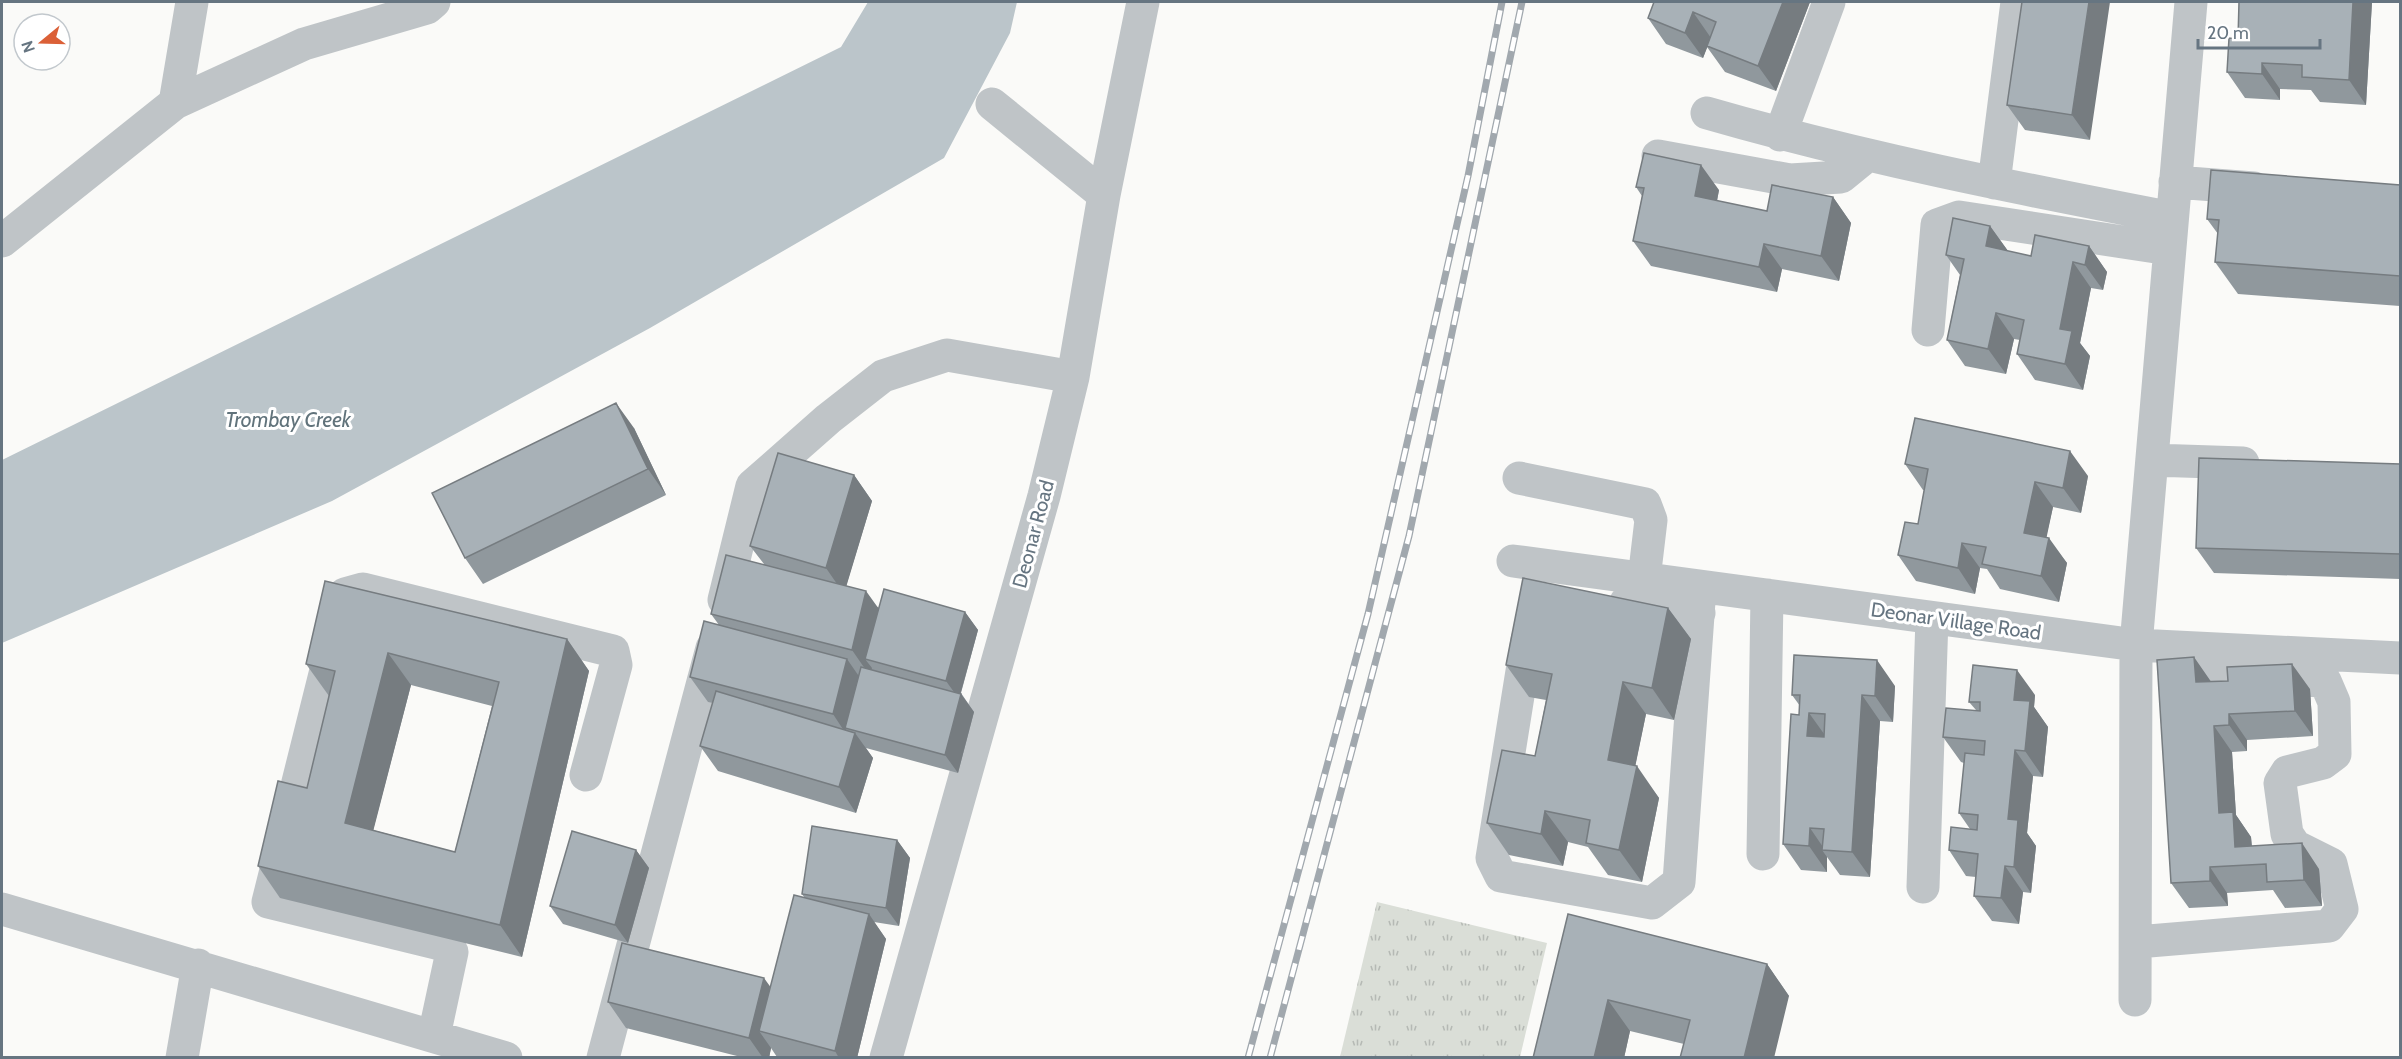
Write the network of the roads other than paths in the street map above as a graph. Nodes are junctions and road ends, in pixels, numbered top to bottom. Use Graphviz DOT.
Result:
graph roads {
  1 [pos="192,2"];
  2 [pos="434,2"];
  3 [pos="1143,2"];
  4 [pos="1829,2"];
  5 [pos="2017,2"];
  6 [pos="2191,2"];
  7 [pos="175,104"];
  8 [pos="992,104"];
  9 [pos="1707,113"];
  10 [pos="1780,135"];
  11 [pos="1868,154"];
  12 [pos="1658,156"];
  13 [pos="2175,182"];
  14 [pos="1994,183"];
  15 [pos="2282,190"];
  16 [pos="1104,195"];
  17 [pos="2170,234"];
  18 [pos="2,240"];
  19 [pos="1928,330"];
  20 [pos="1073,378"];
  21 [pos="2152,460"];
  22 [pos="2270,464"];
  23 [pos="1519,478"];
  24 [pos="1513,561"];
  25 [pos="1644,579"];
  26 [pos="1767,596"];
  27 [pos="1699,600"];
  28 [pos="1932,618"];
  29 [pos="2136,645"];
  30 [pos="2400,658"];
  31 [pos="2204,676"];
  32 [pos="586,775"];
  33 [pos="1763,854"];
  34 [pos="1923,887"];
  35 [pos="2,909"];
  36 [pos="2137,942"];
  37 [pos="198,965"];
  38 [pos="2135,1000"];
  39 [pos="434,1036"];
  40 [pos="182,1058"];
  41 [pos="506,1058"];
  42 [pos="603,1058"];
  43 [pos="886,1058"];
  1 -- 7 [label="street"];
  2 -- 7 [label="street"];
  3 -- 16 [label="street, Deonar Road"];
  4 -- 10 [label="street"];
  5 -- 14 [label="street"];
  6 -- 13 [label="street"];
  7 -- 18 [label="street"];
  8 -- 16 [label="street"];
  9 -- 10 [label="street"];
  10 -- 11 [label="street"];
  11 -- 12 [label="street"];
  11 -- 14 [label="street"];
  13 -- 15 [label="street"];
  13 -- 17 [label="street"];
  14 -- 17 [label="street"];
  16 -- 20 [label="street, Deonar Road"];
  17 -- 19 [label="street"];
  17 -- 21 [label="street"];
  20 -- 42 [label="street"];
  20 -- 43 [label="street, Deonar Road"];
  21 -- 22 [label="street"];
  21 -- 29 [label="street"];
  23 -- 25 [label="street"];
  24 -- 25 [label="street, Deonar Village Road"];
  25 -- 27 [label="street, Deonar Village Road"];
  26 -- 27 [label="street, Deonar Village Road"];
  26 -- 28 [label="street, Deonar Village Road"];
  26 -- 33 [label="street"];
  27 -- 27 [label="street"];
  28 -- 29 [label="street, Deonar Village Road"];
  28 -- 34 [label="street"];
  29 -- 30 [label="street, Deonar Village Road"];
  29 -- 36 [label="street"];
  31 -- 36 [label="street"];
  32 -- 39 [label="street"];
  35 -- 37 [label="street"];
  36 -- 38 [label="street"];
  37 -- 39 [label="street"];
  37 -- 40 [label="street"];
  39 -- 41 [label="street"];
}
